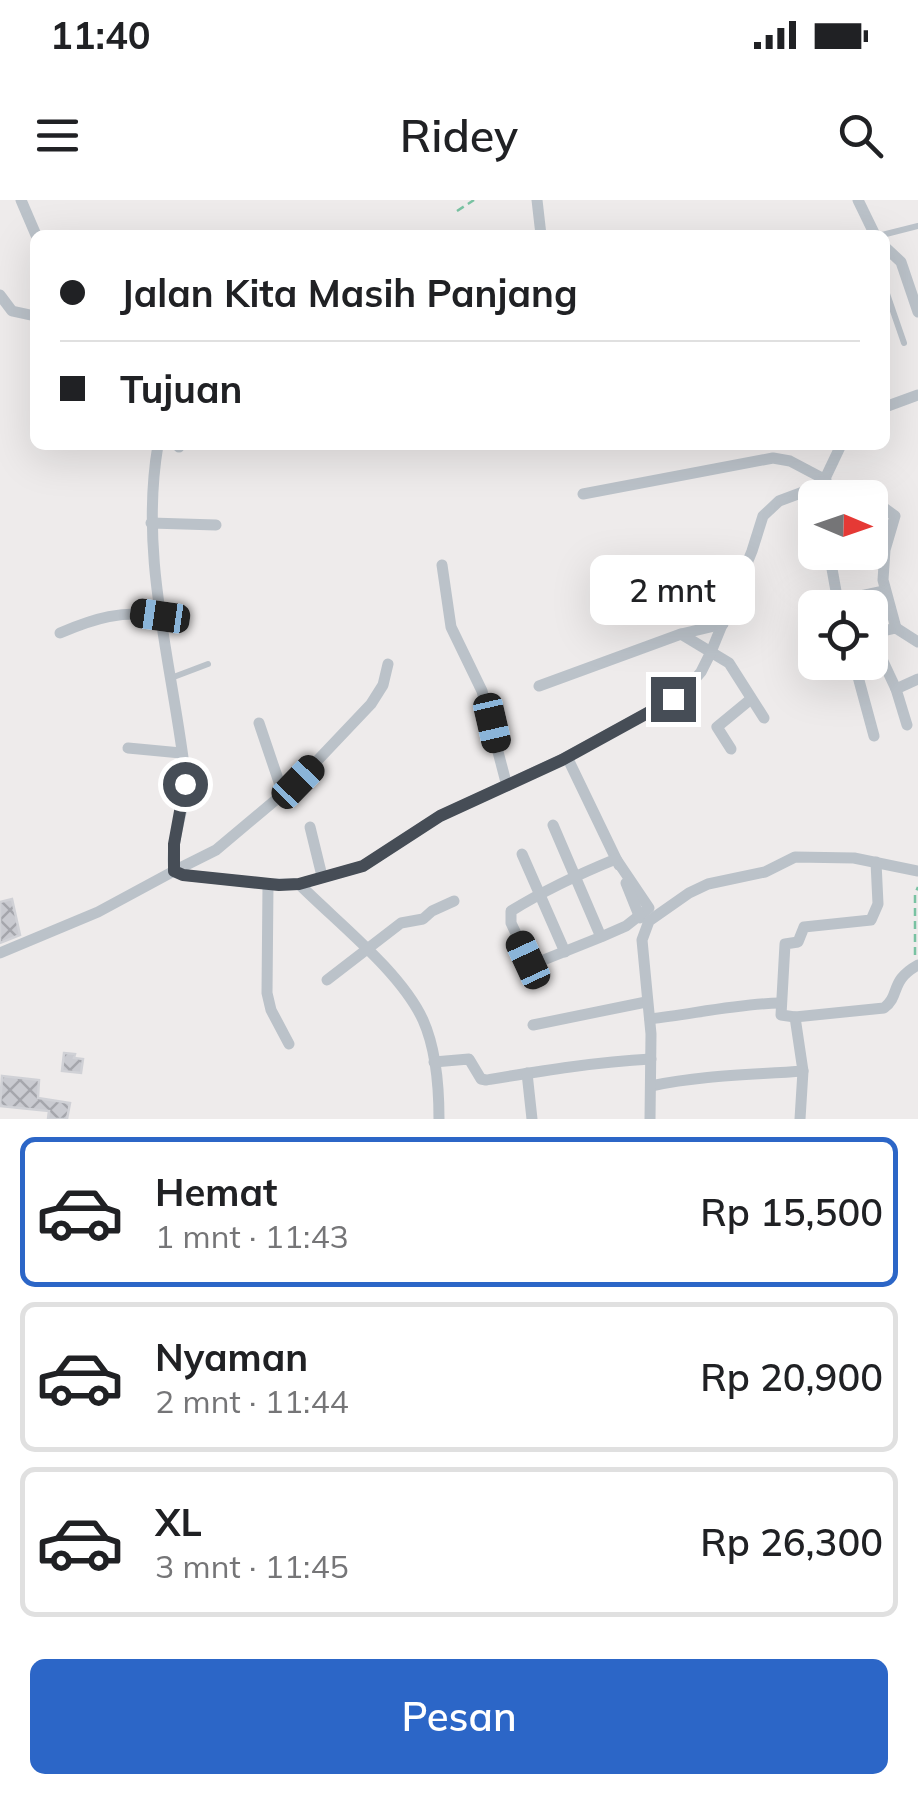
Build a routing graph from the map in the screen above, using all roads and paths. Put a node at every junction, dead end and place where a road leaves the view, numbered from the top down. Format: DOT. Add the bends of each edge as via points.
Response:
graph roads {
  1 [pos="21,200"];
  2 [pos="474,200"];
  3 [pos="537,200"];
  4 [pos="858,200"];
  5 [pos="457,211"];
  6 [pos="918,226"];
  7 [pos="34,230"];
  8 [pos="540,230"];
  9 [pos="875,230"];
  10 [pos="890,232"];
  11 [pos="890,252"];
  12 [pos="0,294"];
  13 [pos="890,302"];
  14 [pos="918,312"];
  15 [pos="30,315"];
  16 [pos="904,343"];
  17 [pos="918,395"];
  18 [pos="890,405"];
  19 [pos="157,450"];
  20 [pos="839,450"];
  21 [pos="772,452"];
  22 [pos="811,480"];
  23 [pos="824,480"];
  24 [pos="582,494"];
  25 [pos="798,496"];
  26 [pos="888,511"];
  27 [pos="151,522"];
  28 [pos="216,525"];
  29 [pos="888,540"];
  30 [pos="442,565"];
  31 [pos="888,604"];
  32 [pos="160,616"];
  33 [pos="723,624"];
  34 [pos="896,628"];
  35 [pos="888,630"];
  36 [pos="60,634"];
  37 [pos="680,634"];
  38 [pos="918,642"];
  39 [pos="710,652"];
  40 [pos="208,664"];
  41 [pos="388,664"];
  42 [pos="888,674"];
  43 [pos="170,679"];
  44 [pos="918,679"];
  45 [pos="859,680"];
  46 [pos="539,686"];
  47 [pos="896,690"];
  48 [pos="751,699"];
  49 [pos="764,718"];
  50 [pos="259,723"];
  51 [pos="906,726"];
  52 [pos="874,736"];
  53 [pos="128,748"];
  54 [pos="731,749"];
  55 [pos="181,752"];
  56 [pos="564,758"];
  57 [pos="507,786"];
  58 [pos="283,794"];
  59 [pos="553,825"];
  60 [pos="310,827"];
  61 [pos="522,854"];
  62 [pos="616,859"];
  63 [pos="876,862"];
  64 [pos="174,871"];
  65 [pos="918,871"];
  66 [pos="322,876"];
  67 [pos="576,876"];
  68 [pos="268,884"];
  69 [pos="299,884"];
  70 [pos="918,888"];
  71 [pos="540,894"];
  72 [pos="454,901"];
  73 [pos="601,937"];
  74 [pos="367,951"];
  75 [pos="565,952"];
  76 [pos="0,953"];
  77 [pos="917,964"];
  78 [pos="327,980"];
  79 [pos="646,1002"];
  80 [pos="780,1003"];
  81 [pos="796,1017"];
  82 [pos="650,1020"];
  83 [pos="533,1025"];
  84 [pos="289,1044"];
  85 [pos="651,1059"];
  86 [pos="434,1062"];
  87 [pos="803,1070"];
  88 [pos="527,1073"];
  89 [pos="651,1086"];
  90 [pos="439,1119"];
  91 [pos="532,1119"];
  92 [pos="650,1119"];
  93 [pos="800,1119"];
  1 -- 7 [label="street"];
  2 -- 5 [label="path"];
  3 -- 8 [label="street"];
  4 -- 9 [label="street"];
  6 -- 10 [label="lane"];
  11 -- 14 [label="street"];
  12 -- 15 [label="street" via="12,310"];
  13 -- 16 [label="lane"];
  17 -- 18 [label="street"];
  19 -- 27 [label="street"];
  20 -- 23 [label="street"];
  21 -- 22 [label="street"];
  21 -- 24 [label="street"];
  25 -- 33 [label="street" via="763,516"];
  26 -- 29 [label="street" via="895,516"];
  27 -- 28 [label="street"];
  27 -- 32 [label="street"];
  30 -- 57 [label="street" via="451,627 482,692"];
  31 -- 34 [label="street"];
  32 -- 36 [label="street" via="120,613"];
  32 -- 43 [label="street"];
  33 -- 37 [label="street"];
  33 -- 39 [label="street"];
  34 -- 35 [label="street"];
  34 -- 38 [label="street"];
  37 -- 39 [label="street"];
  37 -- 46 [label="street"];
  39 -- 48 [label="street" via="729,663"];
  39 -- 56 [label="street" via="682,694"];
  40 -- 43 [label="lane"];
  41 -- 58 [label="street" via="371,704"];
  42 -- 47 [label="street"];
  43 -- 55 [label="street"];
  44 -- 47 [label="street"];
  45 -- 52 [label="street"];
  47 -- 51 [label="street"];
  48 -- 49 [label="street"];
  48 -- 54 [label="street" via="717,726"];
  50 -- 58 [label="street"];
  53 -- 55 [label="street"];
  55 -- 64 [label="street" via="185,784"];
  56 -- 57 [label="street"];
  56 -- 62 [label="street"];
  57 -- 66 [label="street" via="440,816 363,866"];
  58 -- 64 [label="street" via="216,850"];
  59 -- 67 [label="street"];
  60 -- 66 [label="street"];
  61 -- 71 [label="street"];
  62 -- 67 [label="street"];
  62 -- 73 [label="street" via="649,908"];
  63 -- 65 [label="street"];
  63 -- 79 [label="street" via="795,857 689,893 645,927"];
  63 -- 80 [label="street" via="876,914 869,922 802,928 798,943 785,945"];
  64 -- 68 [label="street"];
  64 -- 76 [label="street"];
  66 -- 69 [label="street"];
  67 -- 71 [label="street"];
  67 -- 73 [label="street"];
  68 -- 69 [label="street"];
  68 -- 84 [label="street" via="267,993"];
  69 -- 74 [label="street"];
  70 -- 77 [label="path"];
  71 -- 75 [label="street"];
  71 -- 75 [label="street" via="511,911 511,923 531,965"];
  72 -- 74 [label="street" via="423,919 404,921"];
  73 -- 75 [label="street"];
  74 -- 78 [label="street"];
  74 -- 86 [label="street" via="419,1011"];
  77 -- 81 [label="street" via="898,980 884,1008"];
  79 -- 82 [label="street"];
  79 -- 83 [label="street"];
  80 -- 81 [label="street" via="782,1016"];
  80 -- 82 [label="street"];
  81 -- 87 [label="street"];
  82 -- 85 [label="street"];
  85 -- 88 [label="street"];
  85 -- 89 [label="street"];
  86 -- 88 [label="street" via="466,1058 483,1080"];
  86 -- 90 [label="street"];
  87 -- 89 [label="street"];
  87 -- 93 [label="street"];
  88 -- 91 [label="street"];
  89 -- 92 [label="street"];
}
